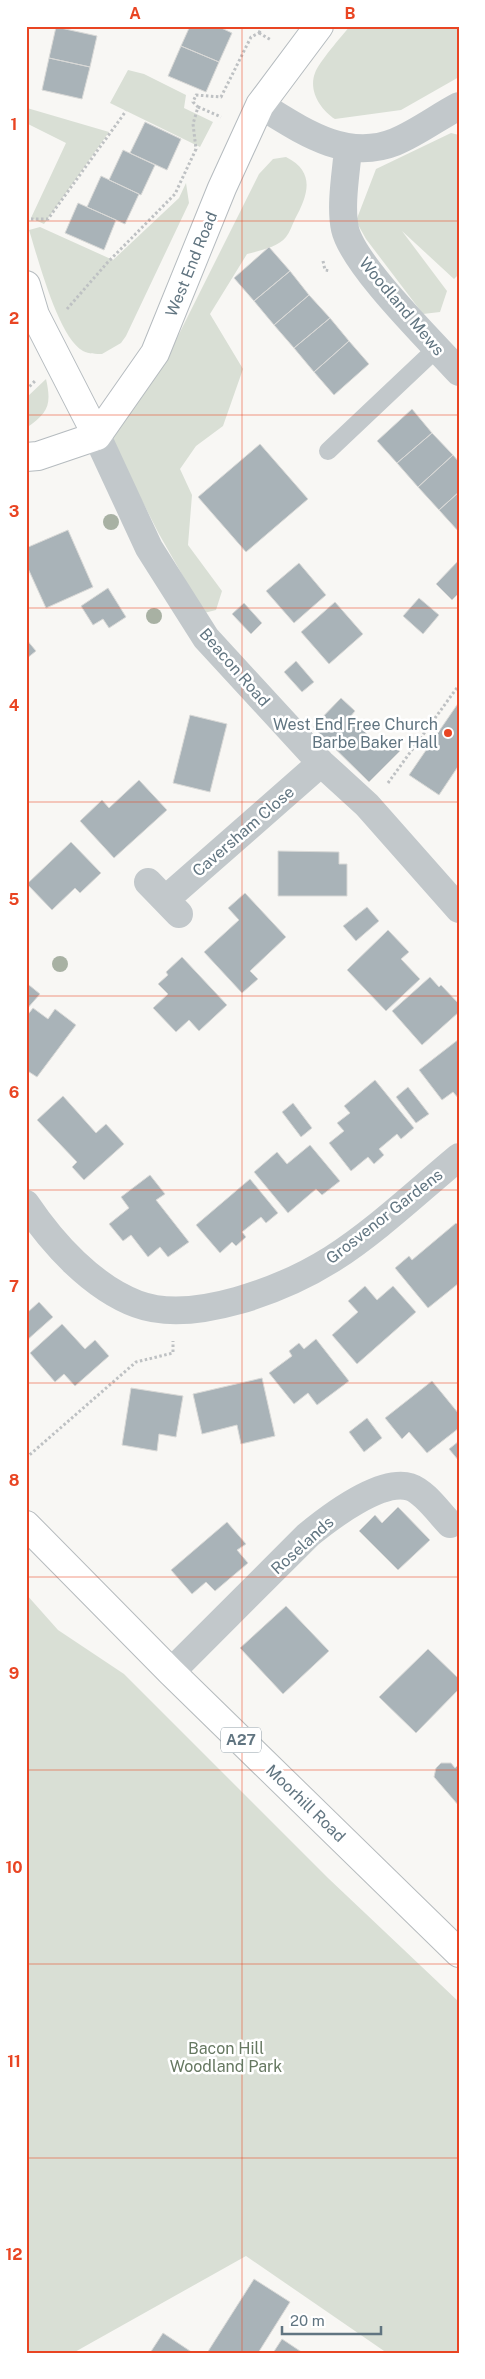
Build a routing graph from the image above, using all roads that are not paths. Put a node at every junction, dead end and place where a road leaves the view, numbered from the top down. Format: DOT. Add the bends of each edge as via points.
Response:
graph roads {
  1 [pos="319,26"];
  2 [pos="260,104"];
  3 [pos="459,106"];
  4 [pos="348,149"];
  5 [pos="26,285"];
  6 [pos="437,348"];
  7 [pos="459,372"];
  8 [pos="97,436"];
  9 [pos="328,451"];
  10 [pos="26,457"];
  11 [pos="321,763"];
  12 [pos="164,898"];
  13 [pos="459,909"];
  14 [pos="459,1157"];
  15 [pos="26,1204"];
  16 [pos="450,1524"];
  17 [pos="26,1526"];
  18 [pos="171,1672"];
  19 [pos="459,1953"];
  1 -- 2 [label="street, West End Road"];
  2 -- 4 [label="street" via="310,135"];
  2 -- 8 [label="street, West End Road" via="222,188 156,353"];
  3 -- 4 [label="street" via="396,142 375,148"];
  4 -- 6 [label="street, Woodland Mews" via="344,189 345,230 364,265"];
  5 -- 8 [label="street" via="35,314"];
  6 -- 7 [label="street, Woodland Mews"];
  6 -- 9 [label="lane"];
  8 -- 10 [label="street"];
  8 -- 11 [label="street, Beacon Road" via="149,548 206,638"];
  11 -- 12 [label="street, Caversham Close"];
  11 -- 13 [label="street, Beacon Road" via="367,805"];
  14 -- 15 [label="street, Grosvenor Gardens" via="333,1258 297,1279 215,1306 172,1310 139,1304 108,1290 80,1268"];
  16 -- 18 [label="street, Roselands" via="412,1488 398,1485 366,1497 330,1517 308,1535"];
  17 -- 18 [label="street, Moorhill Road / A27"];
  18 -- 19 [label="street, Moorhill Road / A27"];
}
